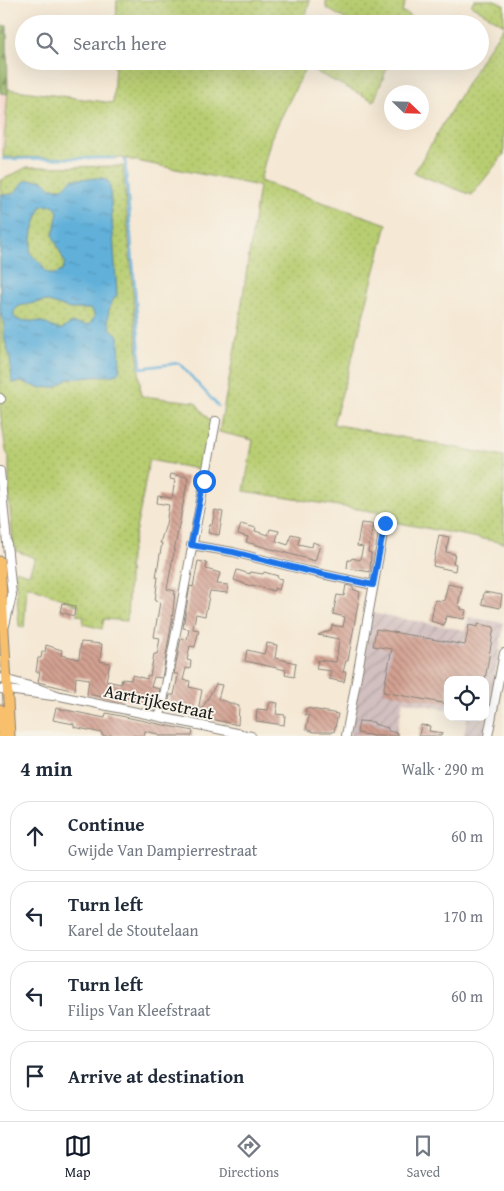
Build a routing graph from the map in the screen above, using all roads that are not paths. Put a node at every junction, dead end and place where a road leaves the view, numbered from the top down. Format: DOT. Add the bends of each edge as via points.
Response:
graph roads {
  1 [pos="216,421"];
  2 [pos="0,471"];
  3 [pos="385,523"];
  4 [pos="191,545"];
  5 [pos="0,561"];
  6 [pos="373,585"];
  7 [pos="4,627"];
  8 [pos="504,653"];
  9 [pos="4,684"];
  10 [pos="0,709"];
  11 [pos="160,718"];
  12 [pos="2,736"];
  13 [pos="10,736"];
  14 [pos="251,736"];
  15 [pos="346,736"];
  16 [pos="488,736"];
  1 -- 4 [label="street"];
  2 -- 7 [label="street" via="12,595"];
  3 -- 6 [label="street"];
  4 -- 6 [label="street"];
  4 -- 11 [label="street"];
  5 -- 7 [label="main road"];
  6 -- 15 [label="street"];
  7 -- 9 [label="main road"];
  8 -- 16 [label="street"];
  9 -- 11 [label="street, Aartrijkestraat" via="37,688"];
  9 -- 13 [label="main road"];
  10 -- 12 [label="main road"];
  11 -- 14 [label="street, Aartrijkestraat"];
}
